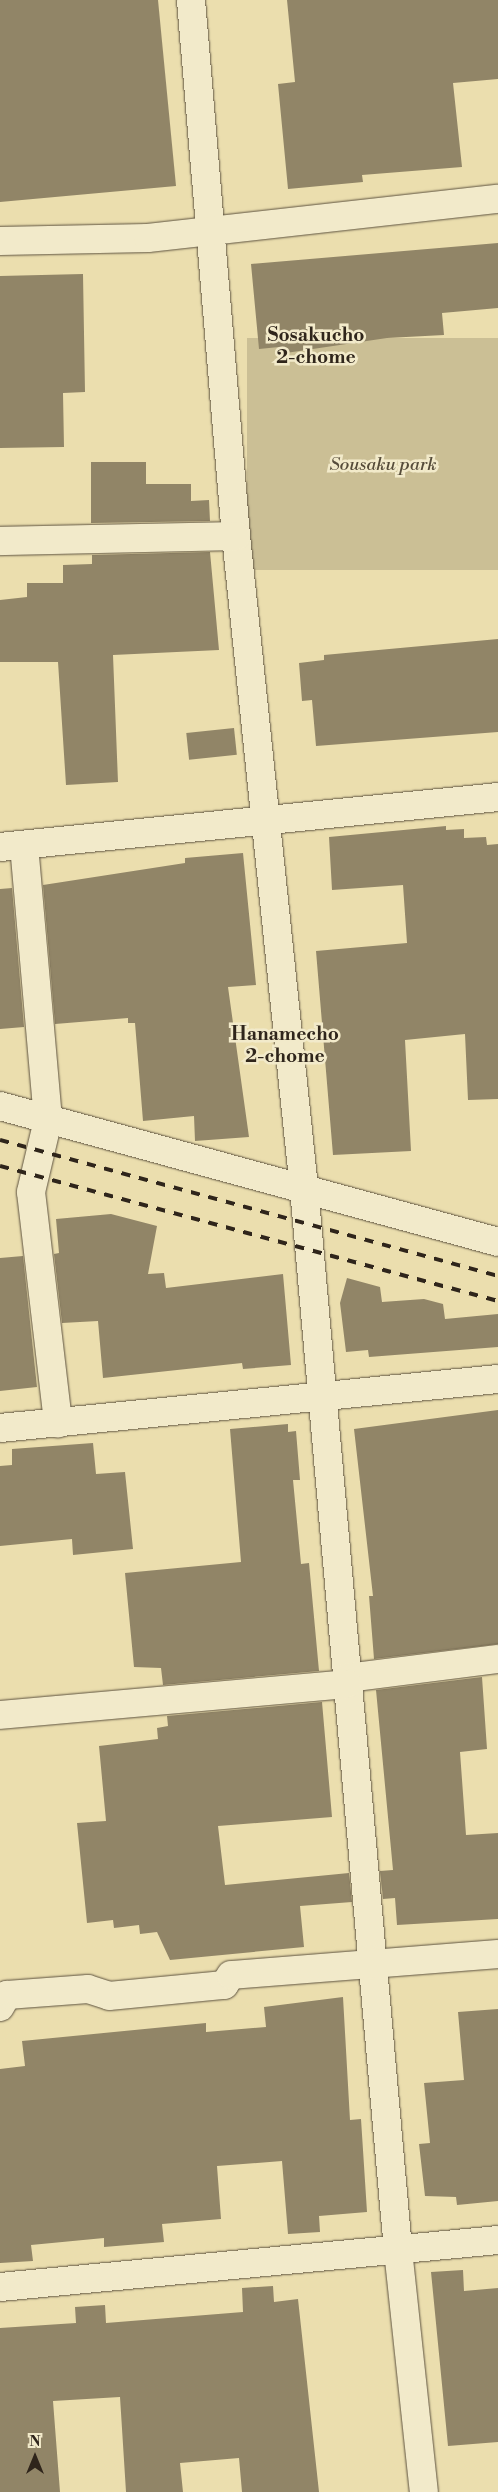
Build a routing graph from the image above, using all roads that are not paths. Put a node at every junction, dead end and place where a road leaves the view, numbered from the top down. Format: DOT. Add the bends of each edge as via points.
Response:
graph roads {
  1 [pos="191,0"];
  2 [pos="498,199"];
  3 [pos="211,230"];
  4 [pos="0,241"];
  5 [pos="236,536"];
  6 [pos="0,541"];
  7 [pos="498,797"];
  8 [pos="266,822"];
  9 [pos="12,846"];
  10 [pos="0,1106"];
  11 [pos="48,1120"];
  12 [pos="304,1188"];
  13 [pos="498,1242"];
  14 [pos="498,1378"];
  15 [pos="322,1395"];
  16 [pos="58,1423"];
  17 [pos="0,1428"];
  18 [pos="498,1659"];
  19 [pos="347,1681"];
  20 [pos="0,1715"];
  21 [pos="498,1954"];
  22 [pos="374,1964"];
  23 [pos="0,2007"];
  24 [pos="498,2240"];
  25 [pos="398,2250"];
  26 [pos="0,2287"];
  27 [pos="424,2492"];
  1 -- 3 [label="street"];
  2 -- 3 [label="street"];
  3 -- 4 [label="street" via="148,238"];
  3 -- 5 [label="street"];
  5 -- 6 [label="street"];
  5 -- 8 [label="street"];
  7 -- 8 [label="street"];
  8 -- 9 [label="street"];
  8 -- 12 [label="street"];
  9 -- 11 [label="street"];
  10 -- 11 [label="street"];
  11 -- 12 [label="street"];
  11 -- 16 [label="street" via="31,1192"];
  12 -- 13 [label="street"];
  12 -- 15 [label="street"];
  14 -- 15 [label="street"];
  15 -- 16 [label="street"];
  15 -- 19 [label="street"];
  16 -- 17 [label="street"];
  18 -- 19 [label="street"];
  19 -- 20 [label="street"];
  19 -- 22 [label="street"];
  21 -- 22 [label="street"];
  22 -- 23 [label="street" via="231,1975 224,1985 109,1996 88,1989 7,1995"];
  22 -- 25 [label="street"];
  24 -- 25 [label="street"];
  25 -- 26 [label="street"];
  25 -- 27 [label="street"];
}
